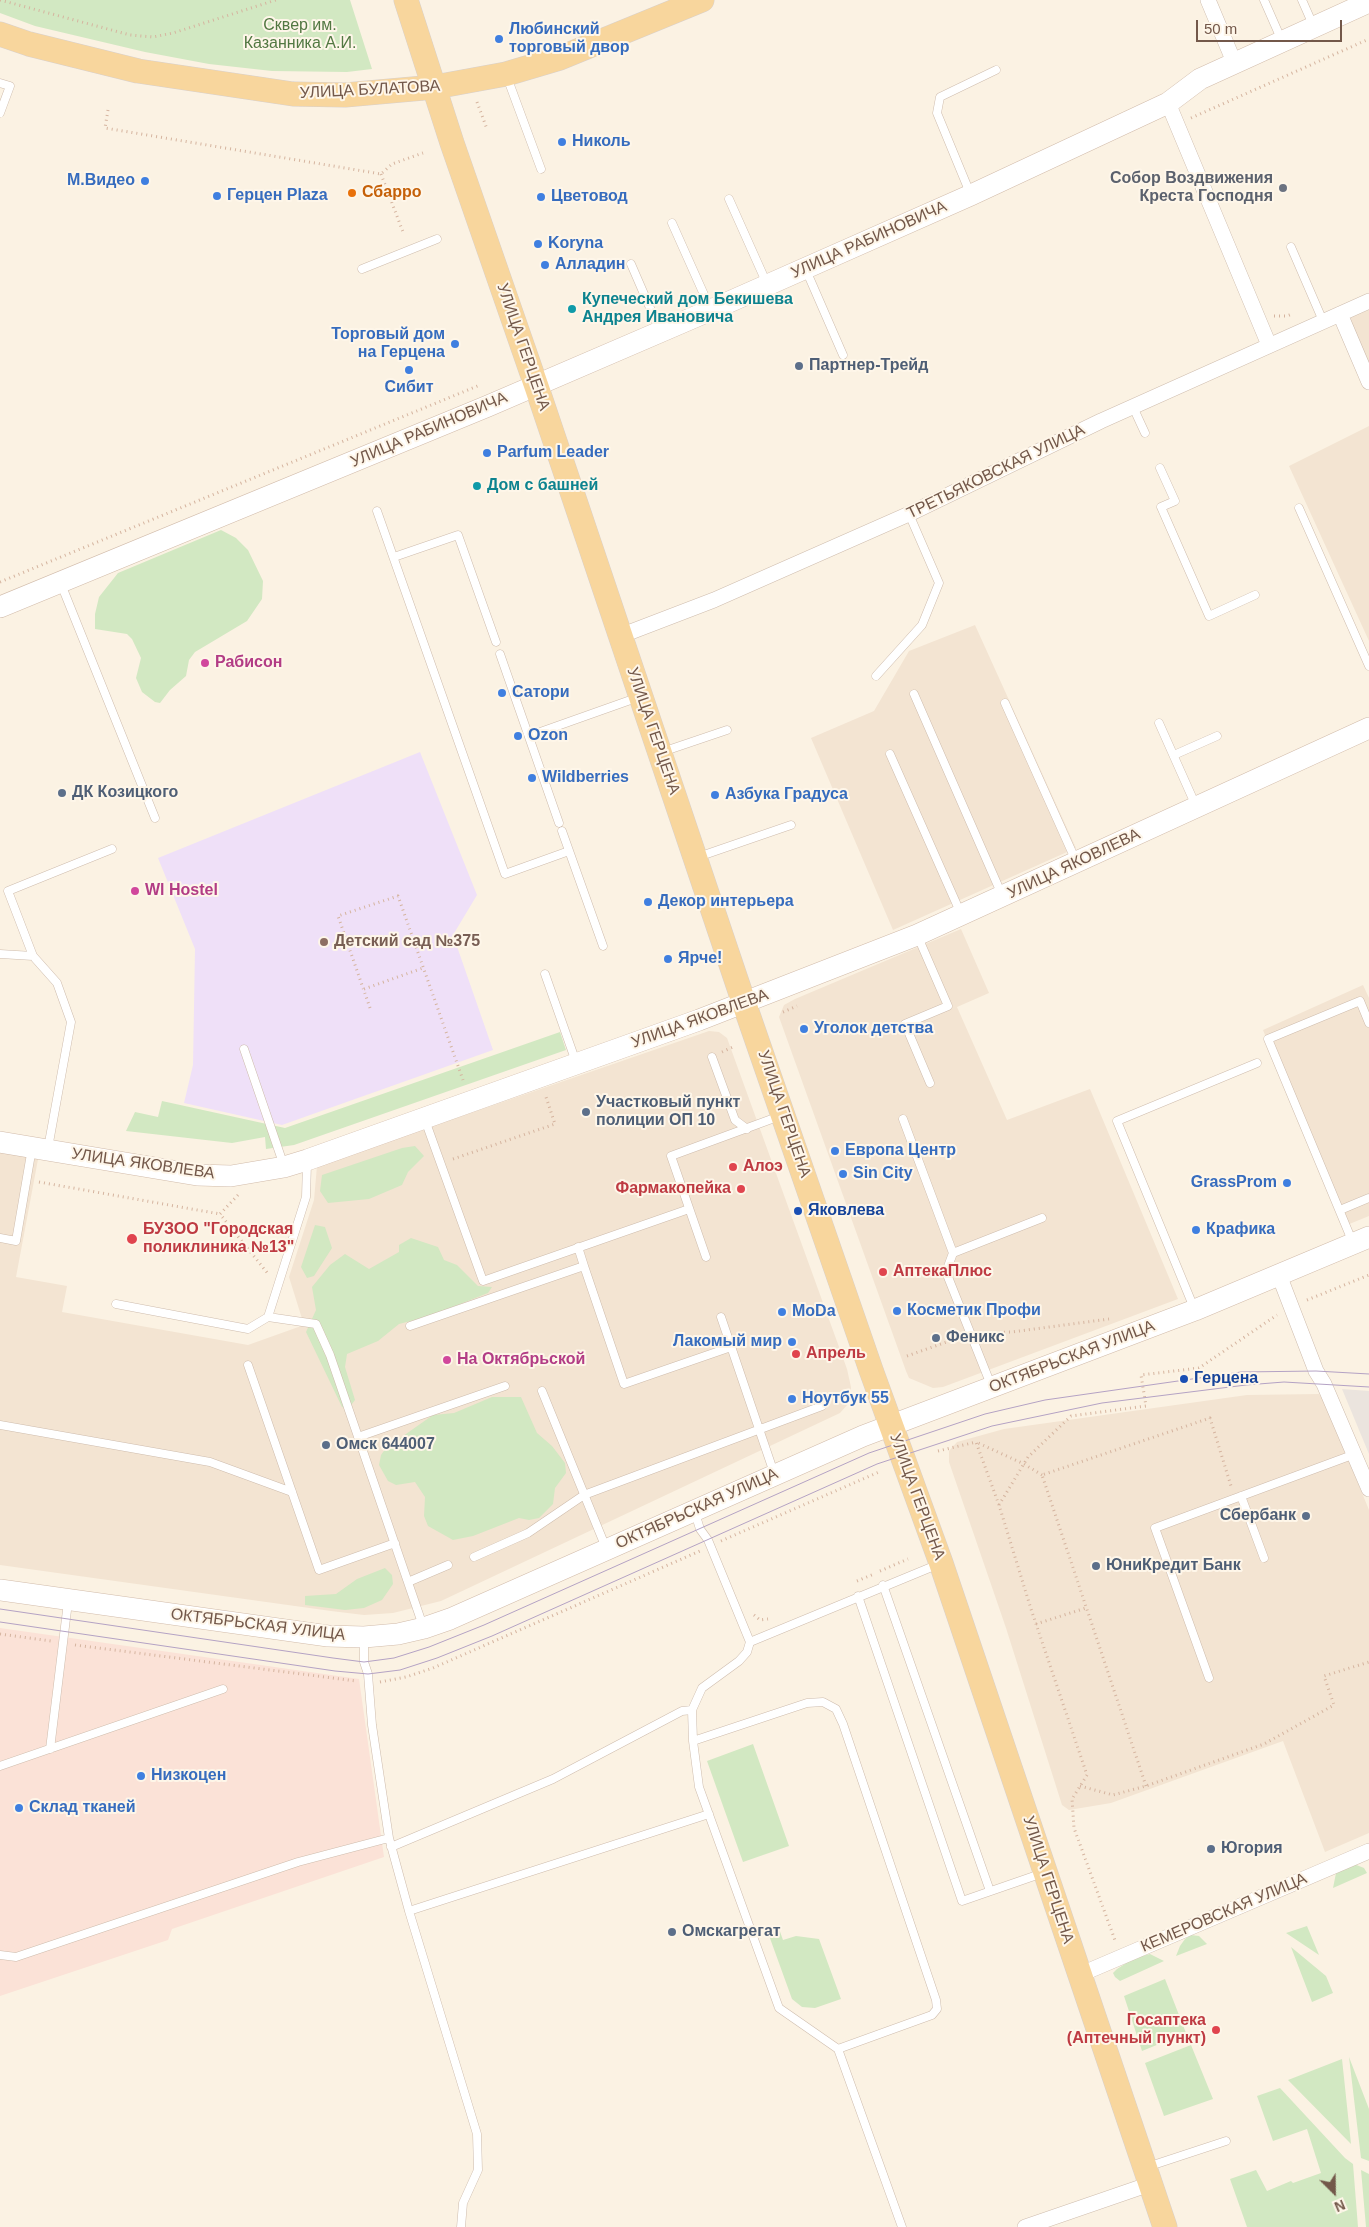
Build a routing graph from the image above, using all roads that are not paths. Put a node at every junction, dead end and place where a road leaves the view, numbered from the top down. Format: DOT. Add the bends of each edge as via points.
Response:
graph roads {
  1 [pos="406,0"];
  2 [pos="702,0"];
  3 [pos="1208,0"];
  4 [pos="1264,0"];
  5 [pos="1302,0"];
  6 [pos="1369,2"];
  7 [pos="1314,27"];
  8 [pos="0,34"];
  9 [pos="1282,41"];
  10 [pos="1234,62"];
  11 [pos="996,70"];
  12 [pos="506,74"];
  13 [pos="0,83"];
  14 [pos="435,87"];
  15 [pos="1168,103"];
  16 [pos="0,113"];
  17 [pos="541,169"];
  18 [pos="971,195"];
  19 [pos="729,199"];
  20 [pos="672,223"];
  21 [pos="437,239"];
  22 [pos="1291,247"];
  23 [pos="631,264"];
  24 [pos="806,269"];
  25 [pos="362,270"];
  26 [pos="768,285"];
  27 [pos="1369,301"];
  28 [pos="711,310"];
  29 [pos="1340,314"];
  30 [pos="1323,321"];
  31 [pos="661,332"];
  32 [pos="1269,345"];
  33 [pos="843,355"];
  34 [pos="1369,382"];
  35 [pos="536,385"];
  36 [pos="1133,407"];
  37 [pos="1145,433"];
  38 [pos="1160,468"];
  39 [pos="1299,508"];
  40 [pos="377,511"];
  41 [pos="909,514"];
  42 [pos="394,558"];
  43 [pos="60,582"];
  44 [pos="1255,595"];
  45 [pos="0,607"];
  46 [pos="620,636"];
  47 [pos="496,642"];
  48 [pos="500,654"];
  49 [pos="1369,666"];
  50 [pos="876,676"];
  51 [pos="914,694"];
  52 [pos="641,697"];
  53 [pos="1005,703"];
  54 [pos="1160,723"];
  55 [pos="1369,728"];
  56 [pos="726,730"];
  57 [pos="529,736"];
  58 [pos="1218,736"];
  59 [pos="661,753"];
  60 [pos="890,754"];
  61 [pos="1174,755"];
  62 [pos="1197,808"];
  63 [pos="155,818"];
  64 [pos="559,823"];
  65 [pos="791,825"];
  66 [pos="562,831"];
  67 [pos="112,849"];
  68 [pos="569,851"];
  69 [pos="696,858"];
  70 [pos="1076,863"];
  71 [pos="1003,897"];
  72 [pos="962,916"];
  73 [pos="917,935"];
  74 [pos="603,946"];
  75 [pos="0,954"];
  76 [pos="33,956"];
  77 [pos="545,974"];
  78 [pos="744,1003"];
  79 [pos="1369,1023"];
  80 [pos="244,1049"];
  81 [pos="712,1056"];
  82 [pos="1257,1063"];
  83 [pos="577,1064"];
  84 [pos="930,1084"];
  85 [pos="784,1114"];
  86 [pos="425,1118"];
  87 [pos="903,1119"];
  88 [pos="747,1129"];
  89 [pos="0,1142"];
  90 [pos="40,1149"];
  91 [pos="307,1160"];
  92 [pos="284,1166"];
  93 [pos="1369,1198"];
  94 [pos="689,1209"];
  95 [pos="1340,1210"];
  96 [pos="1042,1218"];
  97 [pos="0,1238"];
  98 [pos="1361,1240"];
  99 [pos="578,1247"];
  100 [pos="953,1253"];
  101 [pos="706,1257"];
  102 [pos="584,1266"];
  103 [pos="1279,1275"];
  104 [pos="116,1304"];
  105 [pos="1195,1310"];
  106 [pos="721,1317"];
  107 [pos="268,1318"];
  108 [pos="410,1326"];
  109 [pos="731,1346"];
  110 [pos="248,1365"];
  111 [pos="505,1386"];
  112 [pos="992,1387"];
  113 [pos="542,1391"];
  114 [pos="822,1406"];
  115 [pos="0,1425"];
  116 [pos="891,1425"];
  117 [pos="760,1430"];
  118 [pos="358,1437"];
  119 [pos="1355,1454"];
  120 [pos="775,1475"];
  121 [pos="1369,1489"];
  122 [pos="292,1492"];
  123 [pos="584,1495"];
  124 [pos="1238,1497"];
  125 [pos="694,1511"];
  126 [pos="395,1543"];
  127 [pos="606,1550"];
  128 [pos="474,1557"];
  129 [pos="1264,1558"];
  130 [pos="941,1563"];
  131 [pos="448,1565"];
  132 [pos="408,1582"];
  133 [pos="884,1586"];
  134 [pos="0,1590"];
  135 [pos="858,1596"];
  136 [pos="68,1600"];
  137 [pos="424,1628"];
  138 [pos="364,1637"];
  139 [pos="750,1642"];
  140 [pos="1209,1678"];
  141 [pos="223,1689"];
  142 [pos="692,1710"];
  143 [pos="693,1741"];
  144 [pos="50,1749"];
  145 [pos="0,1766"];
  146 [pos="709,1814"];
  147 [pos="389,1838"];
  148 [pos="391,1847"];
  149 [pos="1369,1851"];
  150 [pos="1045,1872"];
  151 [pos="990,1891"];
  152 [pos="408,1911"];
  153 [pos="0,1955"];
  154 [pos="1079,1975"];
  155 [pos="838,2049"];
  156 [pos="1226,2141"];
  157 [pos="1148,2176"];
  158 [pos="461,2227"];
  159 [pos="902,2227"];
  160 [pos="1025,2227"];
  161 [pos="1165,2227"];
  1 -- 14 [label="main road, УЛИЦА ГЕРЦЕНА"];
  2 -- 12 [label="main road, УЛИЦА БУЛАТОВА" via="560,58"];
  3 -- 10 [label="street"];
  4 -- 9 [label="lane"];
  5 -- 7 [label="lane"];
  6 -- 7 [label="street, УЛИЦА РАБИНОВИЧА"];
  7 -- 9 [label="street, УЛИЦА РАБИНОВИЧА"];
  8 -- 14 [label="main road, УЛИЦА БУЛАТОВА" via="138,72 292,94 345,94"];
  9 -- 10 [label="street, УЛИЦА РАБИНОВИЧА"];
  10 -- 15 [label="street, УЛИЦА РАБИНОВИЧА" via="1200,79"];
  11 -- 18 [label="lane" via="940,97 937,113"];
  12 -- 14 [label="main road, УЛИЦА БУЛАТОВА"];
  12 -- 17 [label="lane"];
  13 -- 16 [label="lane" via="10,86"];
  14 -- 35 [label="main road, УЛИЦА ГЕРЦЕНА"];
  15 -- 18 [label="street, УЛИЦА РАБИНОВИЧА"];
  15 -- 32 [label="street"];
  18 -- 24 [label="street, УЛИЦА РАБИНОВИЧА"];
  19 -- 26 [label="lane"];
  20 -- 28 [label="lane"];
  21 -- 25 [label="lane"];
  22 -- 30 [label="lane"];
  23 -- 31 [label="lane"];
  24 -- 26 [label="street, УЛИЦА РАБИНОВИЧА"];
  24 -- 33 [label="lane"];
  26 -- 28 [label="street, УЛИЦА РАБИНОВИЧА"];
  27 -- 29 [label="street, ТРЕТЬЯКОВСКАЯ УЛИЦА"];
  28 -- 31 [label="street, УЛИЦА РАБИНОВИЧА"];
  29 -- 30 [label="street, ТРЕТЬЯКОВСКАЯ УЛИЦА"];
  29 -- 34 [label="street"];
  30 -- 32 [label="street, ТРЕТЬЯКОВСКАЯ УЛИЦА"];
  31 -- 35 [label="street, УЛИЦА РАБИНОВИЧА"];
  32 -- 36 [label="street, ТРЕТЬЯКОВСКАЯ УЛИЦА"];
  35 -- 43 [label="street, УЛИЦА РАБИНОВИЧА"];
  35 -- 46 [label="main road, УЛИЦА ГЕРЦЕНА"];
  36 -- 37 [label="lane"];
  36 -- 41 [label="street, ТРЕТЬЯКОВСКАЯ УЛИЦА"];
  38 -- 44 [label="lane" via="1175,501 1160,507 1209,616"];
  39 -- 49 [label="lane"];
  40 -- 42 [label="lane"];
  41 -- 46 [label="street, ТРЕТЬЯКОВСКАЯ УЛИЦА" via="714,600"];
  41 -- 50 [label="lane" via="939,583 922,625"];
  42 -- 47 [label="lane" via="458,535"];
  42 -- 68 [label="lane" via="505,874"];
  43 -- 45 [label="street, УЛИЦА РАБИНОВИЧА"];
  43 -- 63 [label="lane"];
  46 -- 52 [label="main road, УЛИЦА ГЕРЦЕНА"];
  48 -- 57 [label="lane"];
  51 -- 71 [label="lane"];
  52 -- 57 [label="lane"];
  52 -- 59 [label="main road, УЛИЦА ГЕРЦЕНА"];
  53 -- 70 [label="lane"];
  54 -- 61 [label="lane"];
  55 -- 62 [label="street, УЛИЦА ЯКОВЛЕВА"];
  56 -- 59 [label="lane"];
  57 -- 64 [label="lane"];
  58 -- 61 [label="lane"];
  59 -- 69 [label="main road, УЛИЦА ГЕРЦЕНА"];
  60 -- 72 [label="lane"];
  61 -- 62 [label="lane"];
  62 -- 70 [label="street, УЛИЦА ЯКОВЛЕВА"];
  65 -- 69 [label="lane"];
  66 -- 68 [label="lane"];
  67 -- 76 [label="lane" via="8,891"];
  68 -- 74 [label="lane"];
  69 -- 78 [label="main road, УЛИЦА ГЕРЦЕНА"];
  70 -- 71 [label="street, УЛИЦА ЯКОВЛЕВА"];
  71 -- 72 [label="street, УЛИЦА ЯКОВЛЕВА"];
  72 -- 73 [label="street, УЛИЦА ЯКОВЛЕВА"];
  73 -- 78 [label="street, УЛИЦА ЯКОВЛЕВА"];
  73 -- 84 [label="lane" via="948,1006 905,1024"];
  75 -- 76 [label="lane"];
  76 -- 90 [label="lane" via="57,983 71,1022"];
  77 -- 83 [label="lane"];
  78 -- 83 [label="street, УЛИЦА ЯКОВЛЕВА"];
  78 -- 85 [label="main road, УЛИЦА ГЕРЦЕНА"];
  79 -- 95 [label="lane" via="1360,1001 1268,1039"];
  80 -- 92 [label="lane"];
  81 -- 88 [label="lane" via="735,1120"];
  82 -- 105 [label="lane" via="1117,1121"];
  83 -- 86 [label="street, УЛИЦА ЯКОВЛЕВА"];
  85 -- 88 [label="lane"];
  85 -- 116 [label="main road, УЛИЦА ГЕРЦЕНА"];
  86 -- 91 [label="street, УЛИЦА ЯКОВЛЕВА"];
  86 -- 99 [label="lane" via="483,1281"];
  87 -- 100 [label="lane"];
  88 -- 94 [label="lane" via="671,1156"];
  89 -- 90 [label="street, УЛИЦА ЯКОВЛЕВА"];
  90 -- 92 [label="street, УЛИЦА ЯКОВЛЕВА" via="197,1175 231,1176"];
  90 -- 97 [label="lane" via="27,1180 16,1241"];
  91 -- 92 [label="street, УЛИЦА ЯКОВЛЕВА"];
  91 -- 107 [label="lane" via="306,1197"];
  93 -- 95 [label="lane"];
  94 -- 99 [label="lane"];
  94 -- 101 [label="lane"];
  95 -- 98 [label="lane"];
  96 -- 100 [label="lane"];
  98 -- 103 [label="street, ОКТЯБРЬСКАЯ УЛИЦА"];
  99 -- 102 [label="lane"];
  100 -- 112 [label="lane" via="946,1272"];
  102 -- 108 [label="lane"];
  102 -- 109 [label="lane" via="624,1384"];
  103 -- 105 [label="street, ОКТЯБРЬСКАЯ УЛИЦА"];
  103 -- 119 [label="street" via="1316,1371"];
  104 -- 107 [label="lane" via="248,1329"];
  105 -- 112 [label="street, ОКТЯБРЬСКАЯ УЛИЦА"];
  106 -- 109 [label="lane"];
  107 -- 118 [label="lane" via="316,1324"];
  109 -- 117 [label="lane"];
  110 -- 122 [label="lane"];
  111 -- 118 [label="lane"];
  112 -- 116 [label="street, ОКТЯБРЬСКАЯ УЛИЦА"];
  113 -- 123 [label="lane"];
  114 -- 117 [label="lane"];
  115 -- 122 [label="lane" via="210,1462"];
  116 -- 120 [label="street, ОКТЯБРЬСКАЯ УЛИЦА"];
  116 -- 130 [label="main road, УЛИЦА ГЕРЦЕНА"];
  117 -- 120 [label="lane"];
  117 -- 123 [label="lane"];
  118 -- 126 [label="lane"];
  119 -- 121 [label="street"];
  119 -- 124 [label="lane"];
  120 -- 125 [label="street, ОКТЯБРЬСКАЯ УЛИЦА"];
  122 -- 126 [label="lane" via="319,1570"];
  123 -- 127 [label="lane"];
  123 -- 128 [label="lane" via="528,1533"];
  124 -- 129 [label="lane"];
  124 -- 140 [label="lane" via="1155,1528"];
  125 -- 127 [label="street, ОКТЯБРЬСКАЯ УЛИЦА"];
  125 -- 139 [label="lane"];
  126 -- 132 [label="lane"];
  127 -- 137 [label="street, ОКТЯБРЬСКАЯ УЛИЦА"];
  130 -- 133 [label="lane"];
  130 -- 150 [label="main road, УЛИЦА ГЕРЦЕНА"];
  131 -- 132 [label="lane"];
  132 -- 137 [label="lane"];
  133 -- 135 [label="lane"];
  133 -- 151 [label="lane"];
  134 -- 136 [label="street, ОКТЯБРЬСКАЯ УЛИЦА"];
  135 -- 139 [label="lane"];
  135 -- 151 [label="lane" via="962,1901"];
  136 -- 138 [label="street, ОКТЯБРЬСКАЯ УЛИЦА" via="328,1636"];
  136 -- 144 [label="lane"];
  137 -- 138 [label="street, ОКТЯБРЬСКАЯ УЛИЦА"];
  138 -- 147 [label="lane" via="364,1662"];
  139 -- 142 [label="lane" via="739,1661 702,1688"];
  141 -- 144 [label="lane"];
  142 -- 143 [label="lane"];
  142 -- 148 [label="lane" via="682,1711 553,1779"];
  143 -- 146 [label="lane" via="699,1787"];
  143 -- 155 [label="lane" via="807,1703 823,1702 836,1709 937,2009 932,2015"];
  144 -- 145 [label="lane"];
  146 -- 152 [label="lane"];
  146 -- 155 [label="lane" via="779,2008"];
  147 -- 148 [label="lane"];
  147 -- 153 [label="lane" via="298,1862 16,1957"];
  148 -- 152 [label="lane"];
  149 -- 154 [label="street, КЕМЕРОВСКАЯ УЛИЦА"];
  150 -- 151 [label="lane"];
  150 -- 154 [label="main road, УЛИЦА ГЕРЦЕНА"];
  152 -- 158 [label="lane" via="477,2134 478,2170 463,2203"];
  154 -- 157 [label="main road, УЛИЦА ГЕРЦЕНА"];
  155 -- 159 [label="lane"];
  156 -- 157 [label="lane"];
  157 -- 160 [label="street"];
  157 -- 161 [label="main road, УЛИЦА ГЕРЦЕНА"];
}
